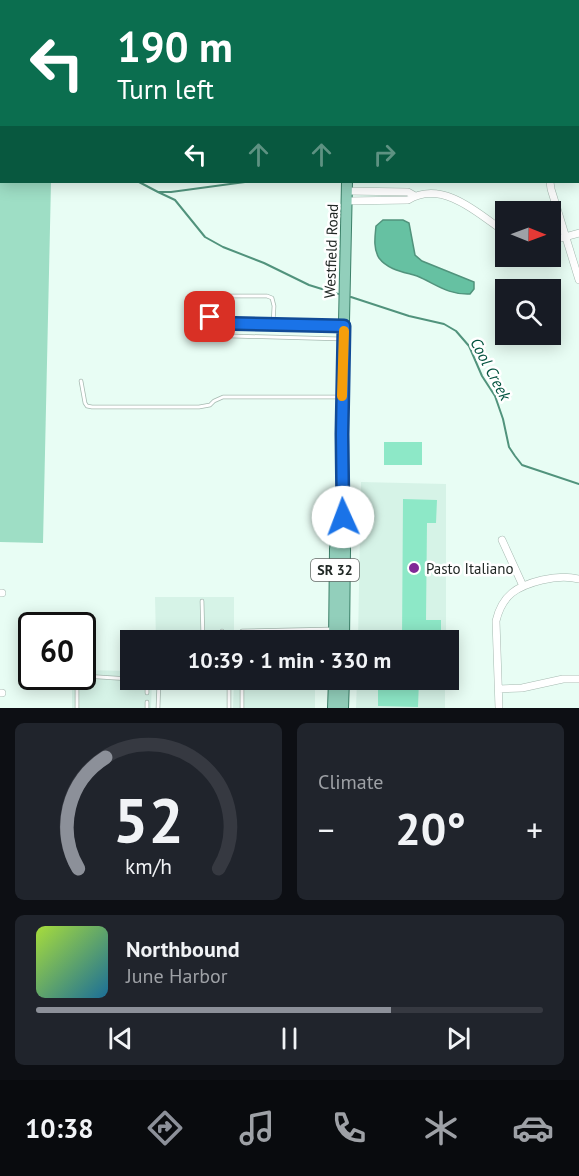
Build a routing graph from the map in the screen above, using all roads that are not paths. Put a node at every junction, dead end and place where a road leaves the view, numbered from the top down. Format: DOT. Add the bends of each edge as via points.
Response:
graph roads {
  1 [pos="550,183"];
  2 [pos="347,191"];
  3 [pos="495,225"];
  4 [pos="579,233"];
  5 [pos="565,237"];
  6 [pos="561,238"];
  7 [pos="579,280"];
  8 [pos="273,324"];
  9 [pos="344,326"];
  10 [pos="232,336"];
  11 [pos="343,339"];
  12 [pos="81,381"];
  13 [pos="342,397"];
  14 [pos="342,501"];
  15 [pos="502,540"];
  16 [pos="579,579"];
  17 [pos="523,586"];
  18 [pos="202,601"];
  19 [pos="202,630"];
  20 [pos="334,630"];
  21 [pos="344,630"];
  22 [pos="120,678"];
  23 [pos="579,679"];
  24 [pos="499,689"];
  25 [pos="159,690"];
  26 [pos="229,690"];
  27 [pos="242,690"];
  28 [pos="334,690"];
  29 [pos="344,690"];
  30 [pos="147,702"];
  31 [pos="77,708"];
  32 [pos="147,708"];
  33 [pos="159,708"];
  34 [pos="228,708"];
  35 [pos="242,708"];
  36 [pos="333,708"];
  37 [pos="343,708"];
  38 [pos="499,708"];
  1 -- 5 [label="street"];
  2 -- 3 [label="street" via="444,195"];
  2 -- 9 [label="main road, Westfield Road / SR 32"];
  4 -- 5 [label="street"];
  5 -- 6 [label="street"];
  5 -- 7 [label="street"];
  8 -- 8 [label="lane" via="214,323 210,317 211,298 272,298"];
  8 -- 9 [label="lane"];
  9 -- 11 [label="main road, Westfield Road / SR 32"];
  10 -- 11 [label="lane"];
  11 -- 13 [label="main road, Westfield Road / SR 32"];
  12 -- 13 [label="lane" via="85,403 92,407 199,407 223,397"];
  13 -- 14 [label="main road, Westfield Road / SR 32"];
  14 -- 20 [label="main road, Westfield Road / SR 32" via="335,549"];
  14 -- 21 [label="main road, Westfield Road / SR 32"];
  15 -- 17 [label="street"];
  16 -- 17 [label="street" via="561,576"];
  17 -- 24 [label="street" via="504,602 496,621"];
  18 -- 19 [label="lane"];
  22 -- 31 [label="lane" via="78,678"];
  23 -- 24 [label="street"];
  24 -- 38 [label="street"];
  25 -- 33 [label="lane"];
  26 -- 34 [label="lane"];
  27 -- 35 [label="lane"];
  28 -- 36 [label="main road"];
  29 -- 37 [label="main road"];
  30 -- 32 [label="lane"];
}
